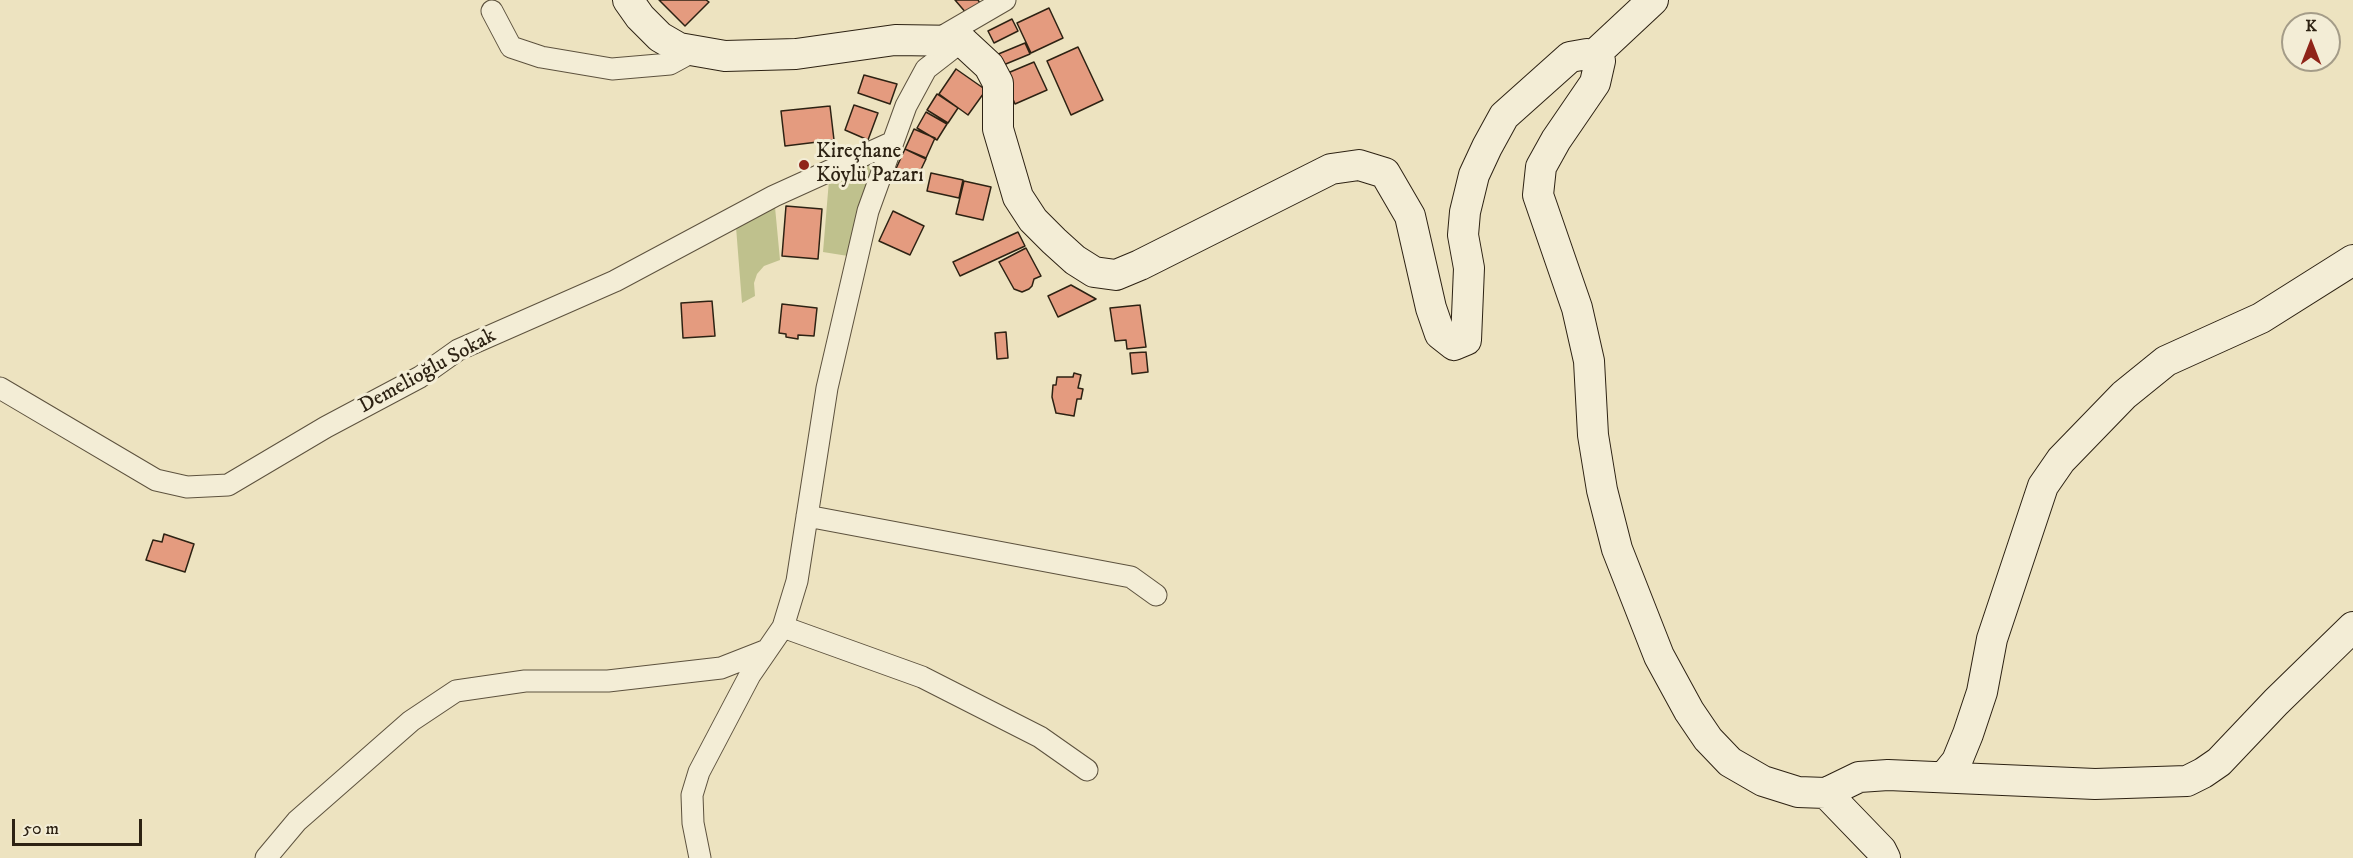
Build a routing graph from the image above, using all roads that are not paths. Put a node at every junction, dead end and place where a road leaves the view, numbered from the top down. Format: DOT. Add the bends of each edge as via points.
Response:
graph roads {
  1 [pos="628,0"];
  2 [pos="1005,0"];
  3 [pos="1653,0"];
  4 [pos="492,11"];
  5 [pos="949,41"];
  6 [pos="694,51"];
  7 [pos="1593,57"];
  8 [pos="893,142"];
  9 [pos="2353,260"];
  10 [pos="0,388"];
  11 [pos="807,516"];
  12 [pos="1155,595"];
  13 [pos="783,627"];
  14 [pos="2353,627"];
  15 [pos="767,650"];
  16 [pos="1087,770"];
  17 [pos="1944,777"];
  18 [pos="1826,793"];
  19 [pos="266,858"];
  20 [pos="700,858"];
  21 [pos="1885,858"];
  1 -- 6 [label="street" via="660,37"];
  2 -- 5 [label="street"];
  3 -- 7 [label="street"];
  4 -- 6 [label="street" via="511,47 541,57 612,69 670,64"];
  5 -- 6 [label="street" via="895,40 796,54 725,56"];
  5 -- 7 [label="street" via="989,66 998,83 998,129 1018,197 1034,220 1074,260 1094,272 1116,275 1331,169 1359,165 1385,173 1398,193 1410,216 1440,334 1454,345 1466,340 1469,268 1463,235 1465,212 1486,147 1504,116 1570,57"];
  5 -- 8 [label="street" via="926,69"];
  7 -- 18 [label="street" via="1600,61 1595,83 1541,167 1538,195 1577,308 1589,361 1593,435 1617,549 1659,656 1708,739 1730,762 1763,781 1798,792"];
  8 -- 10 [label="street, Demelioğlu Sokak" via="774,196 615,281 458,350 420,377 228,485 187,487 156,480"];
  8 -- 11 [label="street" via="868,211 830,376"];
  9 -- 17 [label="street" via="2261,318 2166,361 2124,395 2061,460 2043,486 1992,639 1982,692 1968,734 1957,761"];
  11 -- 12 [label="street" via="1131,577"];
  11 -- 13 [label="street" via="797,581"];
  13 -- 15 [label="street"];
  13 -- 16 [label="street" via="922,677 1040,737"];
  14 -- 17 [label="street" via="2220,762 2187,781 2095,784"];
  15 -- 19 [label="street" via="721,668 608,681 525,681 456,691 411,721 297,820"];
  15 -- 20 [label="street" via="699,772 692,795"];
  17 -- 18 [label="street" via="1859,777"];
  18 -- 21 [label="street"];
}
